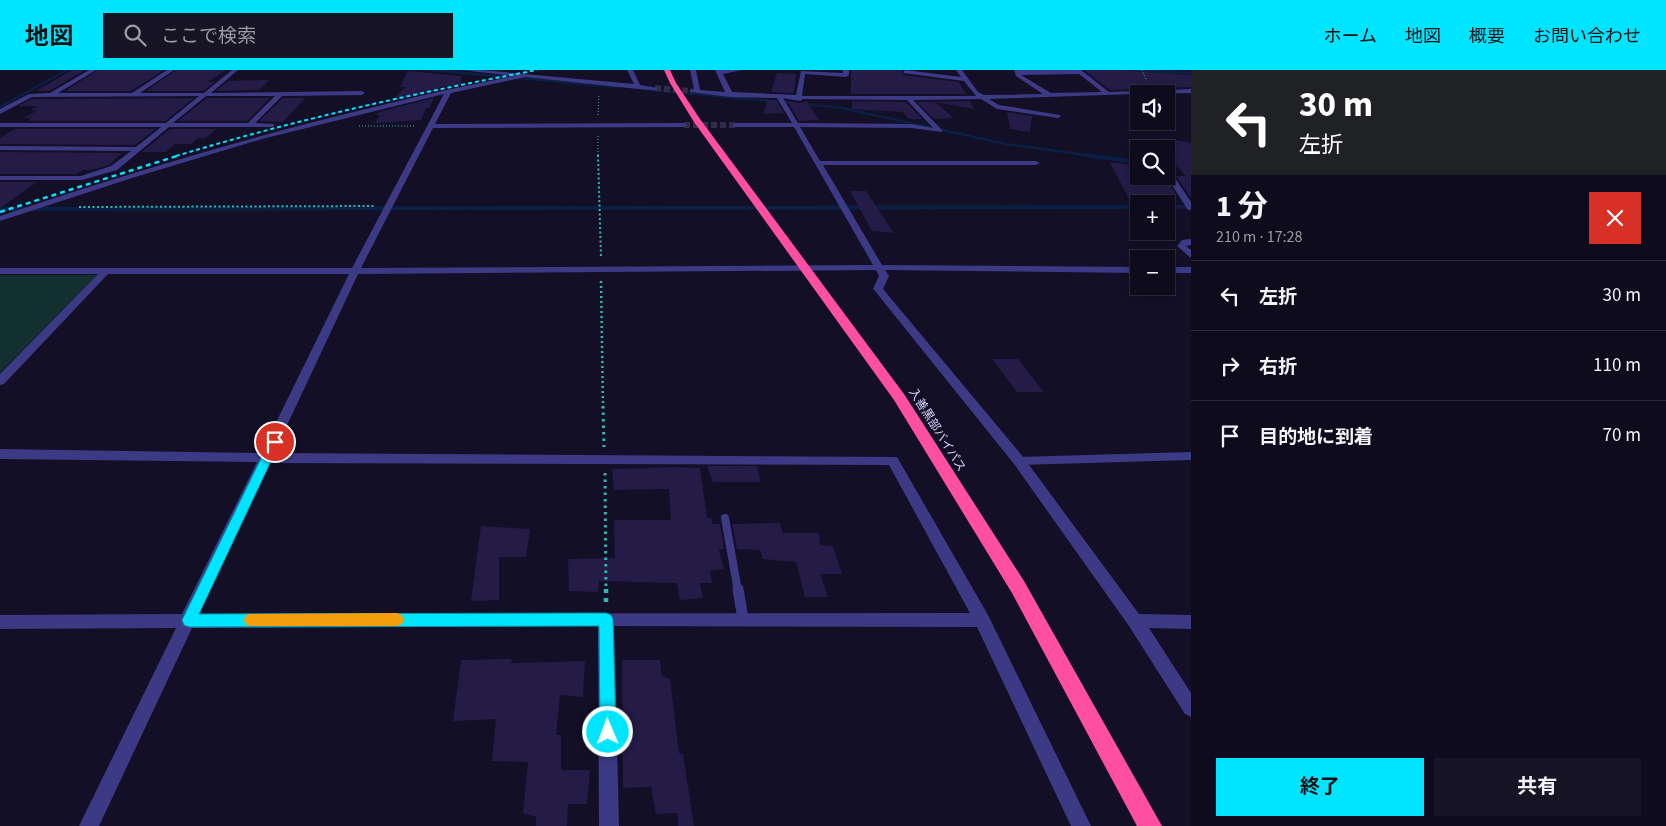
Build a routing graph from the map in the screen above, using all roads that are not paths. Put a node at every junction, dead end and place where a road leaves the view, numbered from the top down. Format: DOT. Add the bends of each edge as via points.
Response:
graph roads {
  1 [pos="93,70"];
  2 [pos="172,70"];
  3 [pos="235,70"];
  4 [pos="464,70"];
  5 [pos="630,70"];
  6 [pos="667,70"];
  7 [pos="693,70"];
  8 [pos="739,70"];
  9 [pos="846,70"];
  10 [pos="958,70"];
  11 [pos="477,71"];
  12 [pos="719,71"];
  13 [pos="803,71"];
  14 [pos="1018,71"];
  15 [pos="1079,71"];
  16 [pos="906,72"];
  17 [pos="524,76"];
  18 [pos="965,79"];
  19 [pos="638,87"];
  20 [pos="655,88"];
  21 [pos="1175,91"];
  22 [pos="1191,91"];
  23 [pos="448,92"];
  24 [pos="1130,92"];
  25 [pos="362,93"];
  26 [pos="1107,93"];
  27 [pos="280,94"];
  28 [pos="1048,94"];
  29 [pos="51,95"];
  30 [pos="133,95"];
  31 [pos="204,95"];
  32 [pos="730,95"];
  33 [pos="980,96"];
  34 [pos="780,98"];
  35 [pos="908,98"];
  36 [pos="800,99"];
  37 [pos="0,112"];
  38 [pos="1058,116"];
  39 [pos="168,124"];
  40 [pos="0,125"];
  41 [pos="250,125"];
  42 [pos="272,125"];
  43 [pos="684,125"];
  44 [pos="735,125"];
  45 [pos="431,126"];
  46 [pos="797,126"];
  47 [pos="0,148"];
  48 [pos="138,149"];
  49 [pos="818,163"];
  50 [pos="1036,164"];
  51 [pos="2,179"];
  52 [pos="1175,184"];
  53 [pos="1191,208"];
  54 [pos="0,219"];
  55 [pos="1191,242"];
  56 [pos="1191,255"];
  57 [pos="806,268"];
  58 [pos="880,269"];
  59 [pos="1130,270"];
  60 [pos="1175,270"];
  61 [pos="1191,270"];
  62 [pos="0,271"];
  63 [pos="106,271"];
  64 [pos="355,272"];
  65 [pos="0,381"];
  66 [pos="0,454"];
  67 [pos="1191,456"];
  68 [pos="267,458"];
  69 [pos="1019,461"];
  70 [pos="725,518"];
  71 [pos="606,619"];
  72 [pos="743,619"];
  73 [pos="189,620"];
  74 [pos="982,620"];
  75 [pos="1135,621"];
  76 [pos="0,622"];
  77 [pos="1191,622"];
  78 [pos="1191,708"];
  79 [pos="89,826"];
  80 [pos="609,826"];
  81 [pos="1081,826"];
  82 [pos="1150,826"];
  1 -- 29 [label="street"];
  2 -- 30 [label="street"];
  3 -- 31 [label="street"];
  4 -- 11 [label="street"];
  5 -- 19 [label="street"];
  6 -- 57 [label="highway, 入善黒部バイパス" via="697,120"];
  7 -- 32 [label="street" via="695,92"];
  8 -- 12 [label="street"];
  9 -- 13 [label="street" via="846,75"];
  10 -- 18 [label="street"];
  11 -- 17 [label="street"];
  12 -- 32 [label="street"];
  13 -- 36 [label="street"];
  14 -- 15 [label="street"];
  14 -- 28 [label="street" via="1018,75"];
  15 -- 26 [label="street"];
  16 -- 18 [label="street"];
  17 -- 19 [label="street"];
  17 -- 23 [label="street"];
  18 -- 33 [label="street"];
  19 -- 20 [label="street"];
  21 -- 22 [label="street"];
  23 -- 45 [label="street"];
  23 -- 54 [label="street" via="247,140"];
  24 -- 26 [label="street"];
  25 -- 27 [label="street"];
  26 -- 28 [label="street"];
  27 -- 31 [label="street"];
  27 -- 41 [label="street"];
  28 -- 33 [label="street"];
  29 -- 30 [label="street"];
  29 -- 37 [label="street" via="31,95"];
  30 -- 31 [label="street"];
  31 -- 39 [label="street"];
  32 -- 34 [label="street"];
  33 -- 35 [label="street"];
  33 -- 38 [label="street" via="997,107"];
  34 -- 36 [label="street"];
  34 -- 46 [label="street"];
  35 -- 36 [label="street"];
  35 -- 46 [label="street" via="940,131 910,126"];
  39 -- 40 [label="street"];
  39 -- 41 [label="street"];
  39 -- 48 [label="street"];
  41 -- 42 [label="street"];
  43 -- 45 [label="street"];
  44 -- 46 [label="street"];
  45 -- 64 [label="street"];
  46 -- 49 [label="street"];
  47 -- 48 [label="street"];
  48 -- 51 [label="street" via="114,168 82,178"];
  49 -- 50 [label="street"];
  49 -- 58 [label="street"];
  52 -- 53 [label="street"];
  55 -- 56 [label="street" via="1181,246"];
  57 -- 58 [label="street"];
  57 -- 64 [label="street"];
  57 -- 82 [label="highway, 入善黒部バイパス" via="899,397 1018,587"];
  58 -- 59 [label="street"];
  58 -- 69 [label="street" via="884,276 878,289"];
  60 -- 61 [label="street"];
  62 -- 63 [label="street"];
  63 -- 64 [label="street"];
  63 -- 65 [label="street"];
  64 -- 68 [label="street"];
  66 -- 68 [label="street"];
  67 -- 69 [label="lane"];
  68 -- 73 [label="street"];
  68 -- 74 [label="street" via="893,460"];
  69 -- 75 [label="street"];
  70 -- 72 [label="lane"];
  71 -- 72 [label="street"];
  71 -- 73 [label="street"];
  71 -- 80 [label="street"];
  72 -- 74 [label="street"];
  73 -- 76 [label="street"];
  73 -- 79 [label="street"];
  74 -- 81 [label="street"];
  75 -- 77 [label="street"];
  75 -- 78 [label="street"];
}
